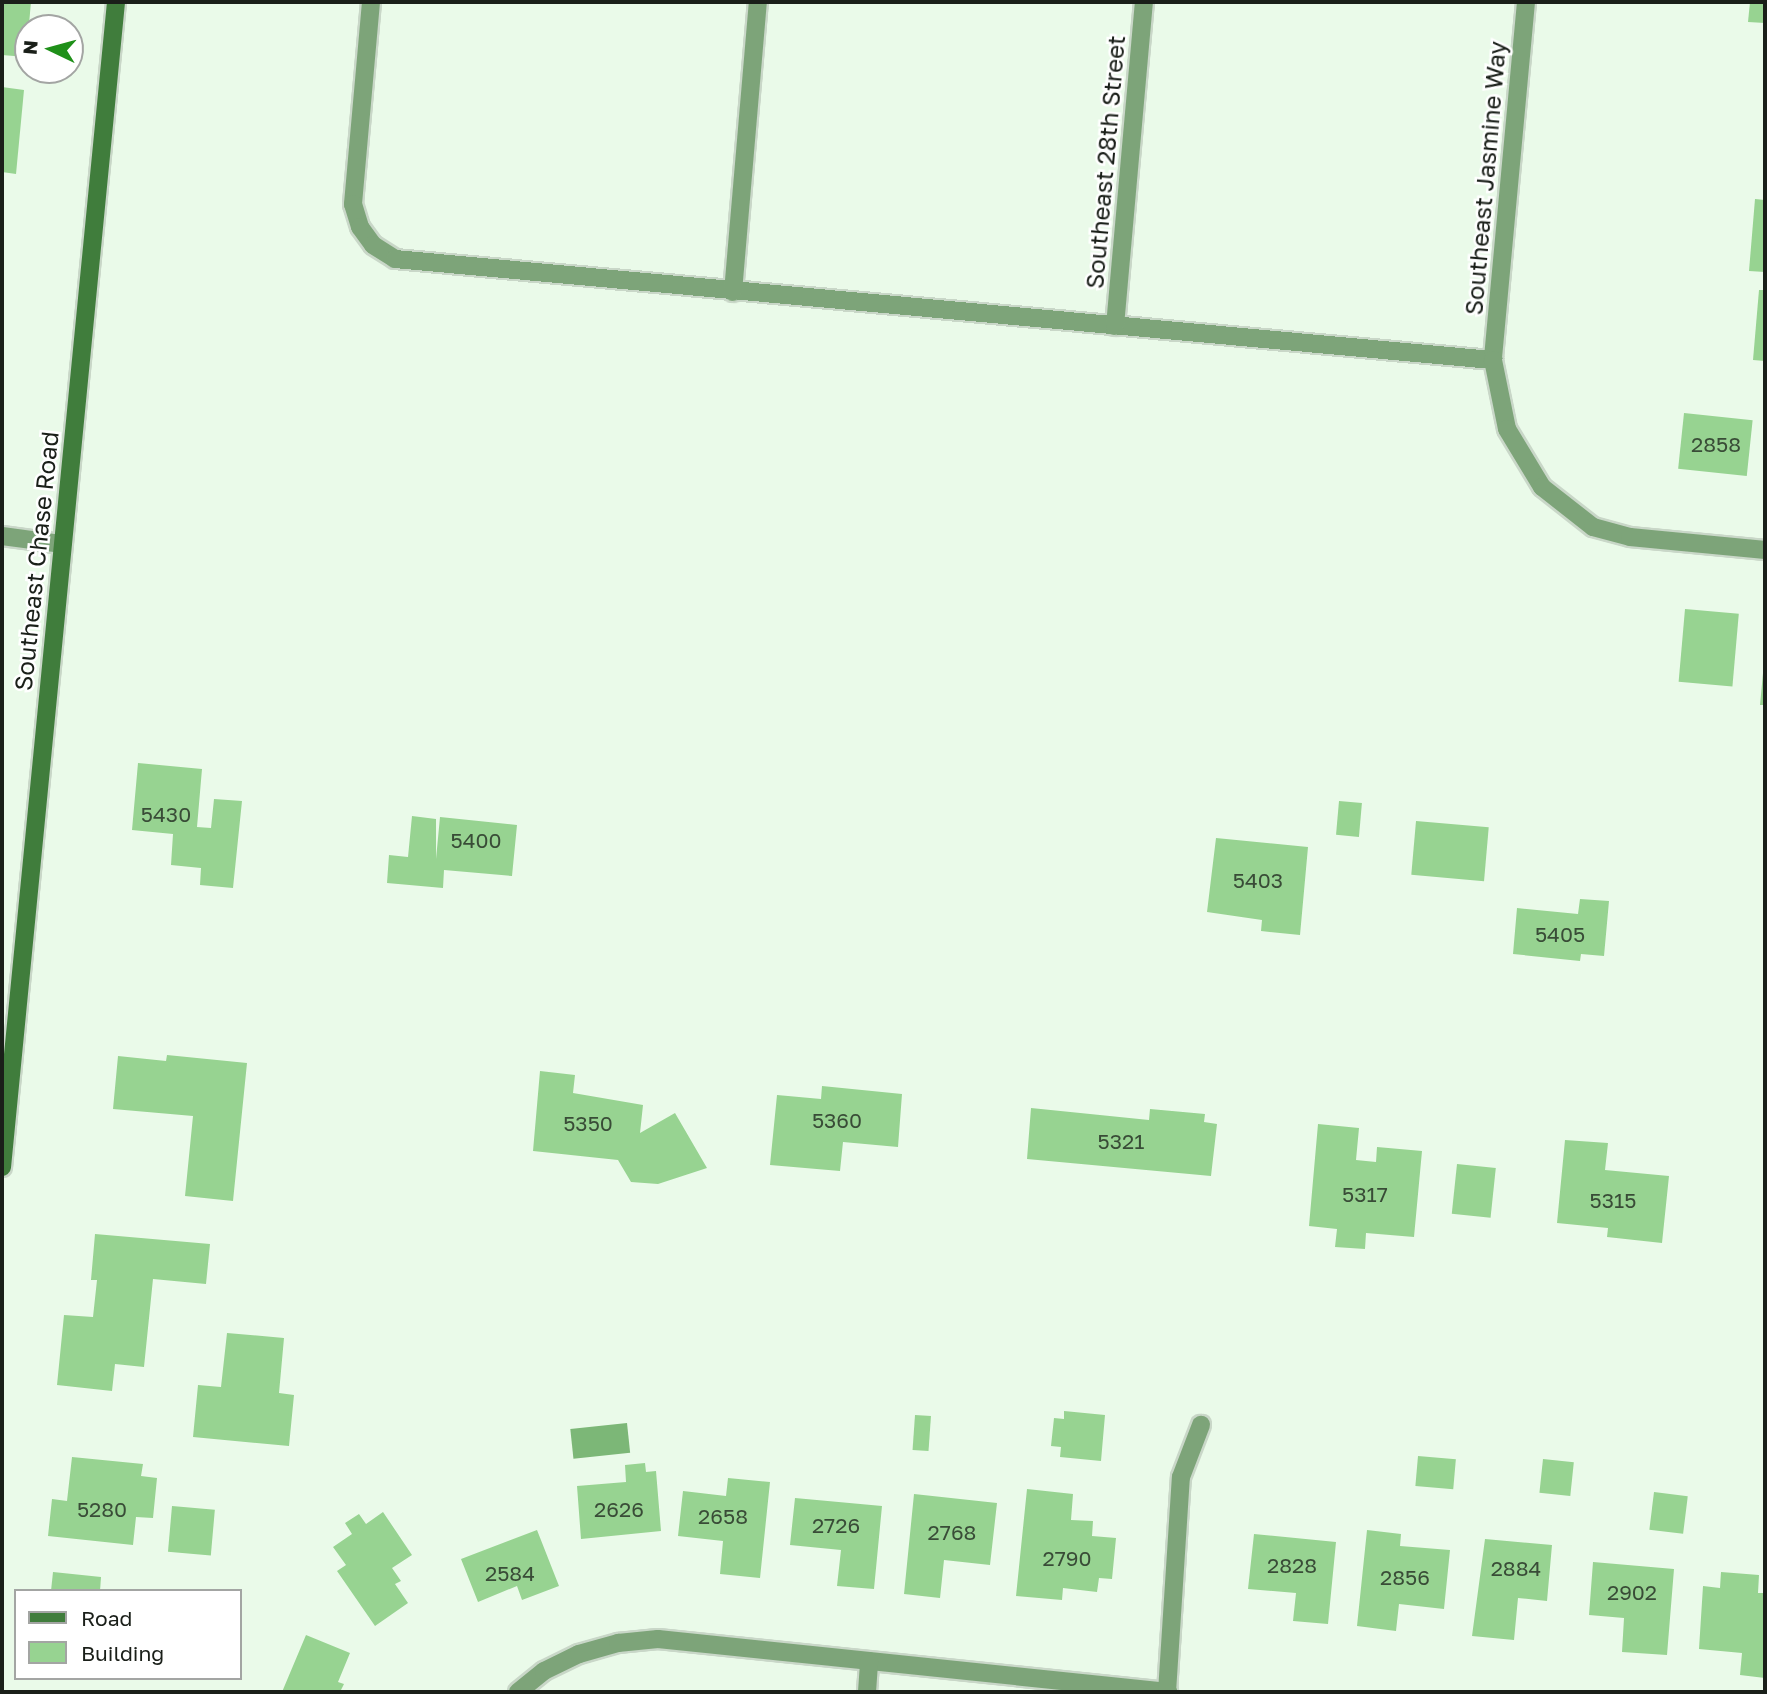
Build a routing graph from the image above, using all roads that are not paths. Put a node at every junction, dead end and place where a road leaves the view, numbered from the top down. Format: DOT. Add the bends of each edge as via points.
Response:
graph roads {
  1 [pos="116,2"];
  2 [pos="371,2"];
  3 [pos="758,2"];
  4 [pos="1143,2"];
  5 [pos="1526,2"];
  6 [pos="733,292"];
  7 [pos="1115,326"];
  8 [pos="1493,360"];
  9 [pos="2,536"];
  10 [pos="62,544"];
  11 [pos="1765,550"];
  12 [pos="2,1167"];
  13 [pos="1201,1425"];
  14 [pos="869,1661"];
  15 [pos="518,1692"];
  16 [pos="867,1692"];
  17 [pos="1168,1692"];
  1 -- 10 [label="street, Southeast Chase Road"];
  2 -- 6 [label="street" via="353,204 359,227 373,245 395,259 419,264"];
  3 -- 6 [label="street"];
  4 -- 7 [label="street, Southeast 28th Street"];
  5 -- 8 [label="street, Southeast Jasmine Way"];
  6 -- 7 [label="street"];
  7 -- 8 [label="street"];
  8 -- 11 [label="street, Southeast Jasmine Way" via="1507,429 1542,487 1565,510 1593,527 1630,537"];
  9 -- 10 [label="street"];
  10 -- 12 [label="street, Southeast Chase Road"];
  13 -- 17 [label="street" via="1181,1477"];
  14 -- 15 [label="street" via="658,1639 618,1643 579,1654 544,1671"];
  14 -- 16 [label="street"];
  14 -- 17 [label="street"];
}
